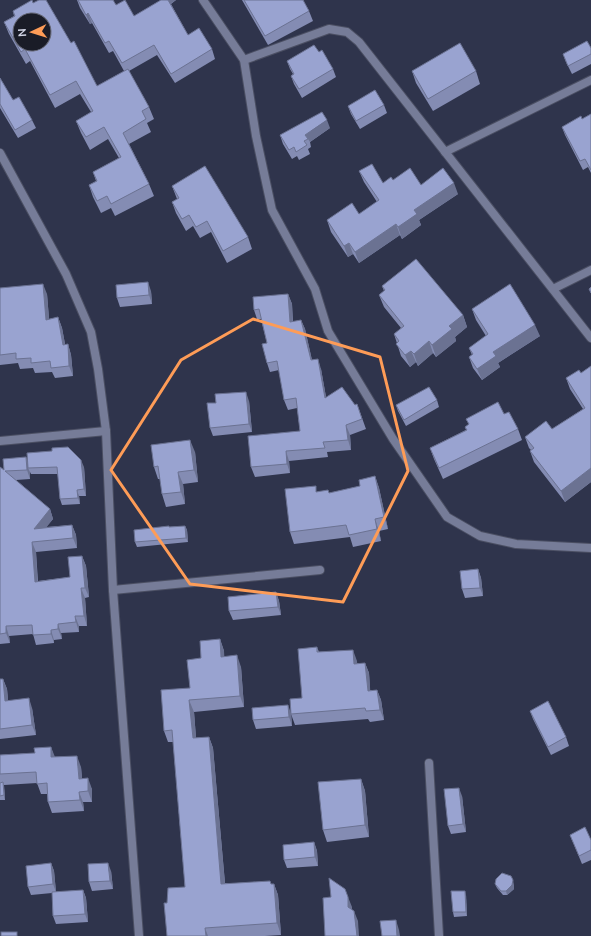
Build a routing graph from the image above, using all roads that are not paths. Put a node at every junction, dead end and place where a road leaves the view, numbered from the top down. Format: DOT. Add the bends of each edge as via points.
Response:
graph roads {
  1 [pos="203,0"];
  2 [pos="244,60"];
  3 [pos="591,80"];
  4 [pos="445,152"];
  5 [pos="0,153"];
  6 [pos="591,270"];
  7 [pos="553,288"];
  8 [pos="591,338"];
  9 [pos="106,431"];
  10 [pos="0,441"];
  11 [pos="591,548"];
  12 [pos="320,570"];
  13 [pos="113,590"];
  14 [pos="429,763"];
  15 [pos="139,936"];
  16 [pos="439,936"];
  1 -- 2 [label="street"];
  2 -- 4 [label="street" via="330,29 347,32 359,42"];
  2 -- 11 [label="street" via="256,136 272,210 315,289 328,332 393,439 447,517 480,536 516,544"];
  3 -- 4 [label="street"];
  4 -- 7 [label="street"];
  5 -- 9 [label="street" via="66,274 91,332"];
  6 -- 7 [label="street"];
  7 -- 8 [label="street"];
  9 -- 10 [label="street"];
  9 -- 13 [label="street"];
  12 -- 13 [label="street"];
  13 -- 15 [label="street"];
  14 -- 16 [label="street"];
}
